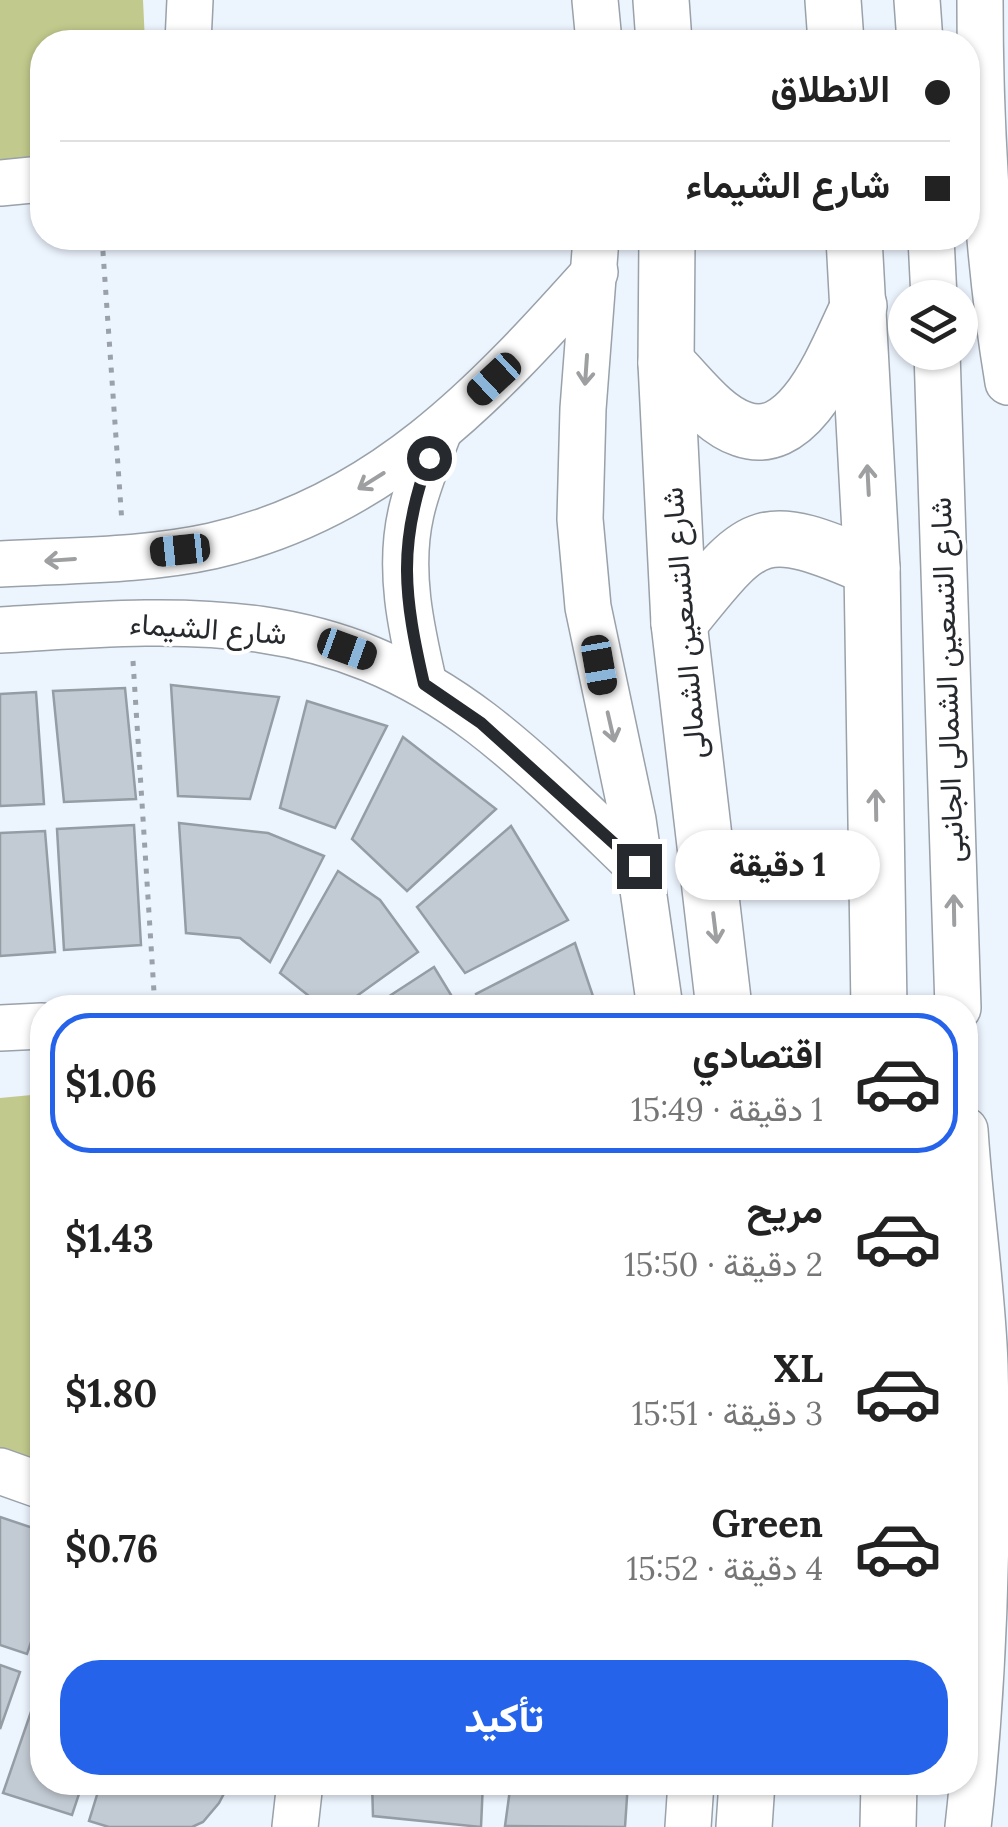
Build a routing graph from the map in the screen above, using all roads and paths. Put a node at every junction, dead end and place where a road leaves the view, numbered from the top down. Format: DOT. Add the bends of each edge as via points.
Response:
graph roads {
  1 [pos="190,0"];
  2 [pos="596,0"];
  3 [pos="661,0"];
  4 [pos="832,0"];
  5 [pos="917,0"];
  6 [pos="980,0"];
  7 [pos="189,30"];
  8 [pos="597,30"];
  9 [pos="663,30"];
  10 [pos="835,30"];
  11 [pos="919,30"];
  12 [pos="30,180"];
  13 [pos="0,183"];
  14 [pos="103,250"];
  15 [pos="666,250"];
  16 [pos="855,250"];
  17 [pos="932,250"];
  18 [pos="595,255"];
  19 [pos="933,280"];
  20 [pos="860,304"];
  21 [pos="666,362"];
  22 [pos="938,370"];
  23 [pos="1008,382"];
  24 [pos="439,431"];
  25 [pos="124,556"];
  26 [pos="0,564"];
  27 [pos="872,568"];
  28 [pos="131,622"];
  29 [pos="679,623"];
  30 [pos="0,630"];
  31 [pos="424,684"];
  32 [pos="639,866"];
  33 [pos="154,995"];
  34 [pos="658,995"];
  35 [pos="722,995"];
  36 [pos="879,995"];
  37 [pos="958,995"];
  38 [pos="30,1027"];
  39 [pos="0,1028"];
  40 [pos="978,1281"];
  41 [pos="0,1471"];
  42 [pos="30,1482"];
  43 [pos="978,1744"];
  44 [pos="298,1795"];
  45 [pos="690,1795"];
  46 [pos="746,1795"];
  47 [pos="889,1795"];
  48 [pos="972,1795"];
  49 [pos="294,1827"];
  50 [pos="688,1827"];
  51 [pos="744,1827"];
  52 [pos="888,1827"];
  53 [pos="968,1827"];
  1 -- 7 [label="street"];
  2 -- 8 [label="street"];
  3 -- 9 [label="main road"];
  4 -- 10 [label="main road"];
  5 -- 11 [label="street"];
  6 -- 23 [label="street" via="988,215"];
  12 -- 13 [label="street"];
  14 -- 25 [label="path"];
  15 -- 21 [label="main road, شارع التسعين الشمالى"];
  16 -- 20 [label="main road"];
  17 -- 19 [label="street"];
  18 -- 24 [label="street" via="536,337"];
  18 -- 32 [label="street, one-way" via="580,519 588,607"];
  20 -- 21 [label="main road" via="813,397 792,421 769,430 743,430 720,416"];
  27 -- 20 [label="main road, one-way"];
  21 -- 29 [label="main road, شارع التسعين الشمالى"];
  37 -- 22 [label="street, شارع التسعين الشمالى الجانبى, one-way"];
  24 -- 25 [label="street, one-way" via="339,500 267,532 208,547"];
  24 -- 31 [label="street" via="410,515 405,562"];
  25 -- 26 [label="street, one-way"];
  25 -- 28 [label="street"];
  27 -- 29 [label="main road" via="795,538 768,538 743,549"];
  36 -- 27 [label="main road, one-way"];
  28 -- 30 [label="street, شارع الشيماء"];
  28 -- 31 [label="street, شارع الشيماء" via="214,624 321,639"];
  28 -- 33 [label="path"];
  29 -- 35 [label="main road, شارع التسعين الشمالى, one-way"];
  31 -- 32 [label="street, شارع الشيماء" via="494,733"];
  32 -- 34 [label="street"];
  38 -- 39 [label="street"];
  40 -- 43 [label="street" via="985,1558"];
  41 -- 42 [label="street"];
  44 -- 49 [label="street"];
  45 -- 50 [label="street"];
  46 -- 51 [label="main road"];
  47 -- 52 [label="main road"];
  48 -- 53 [label="street"];
}
